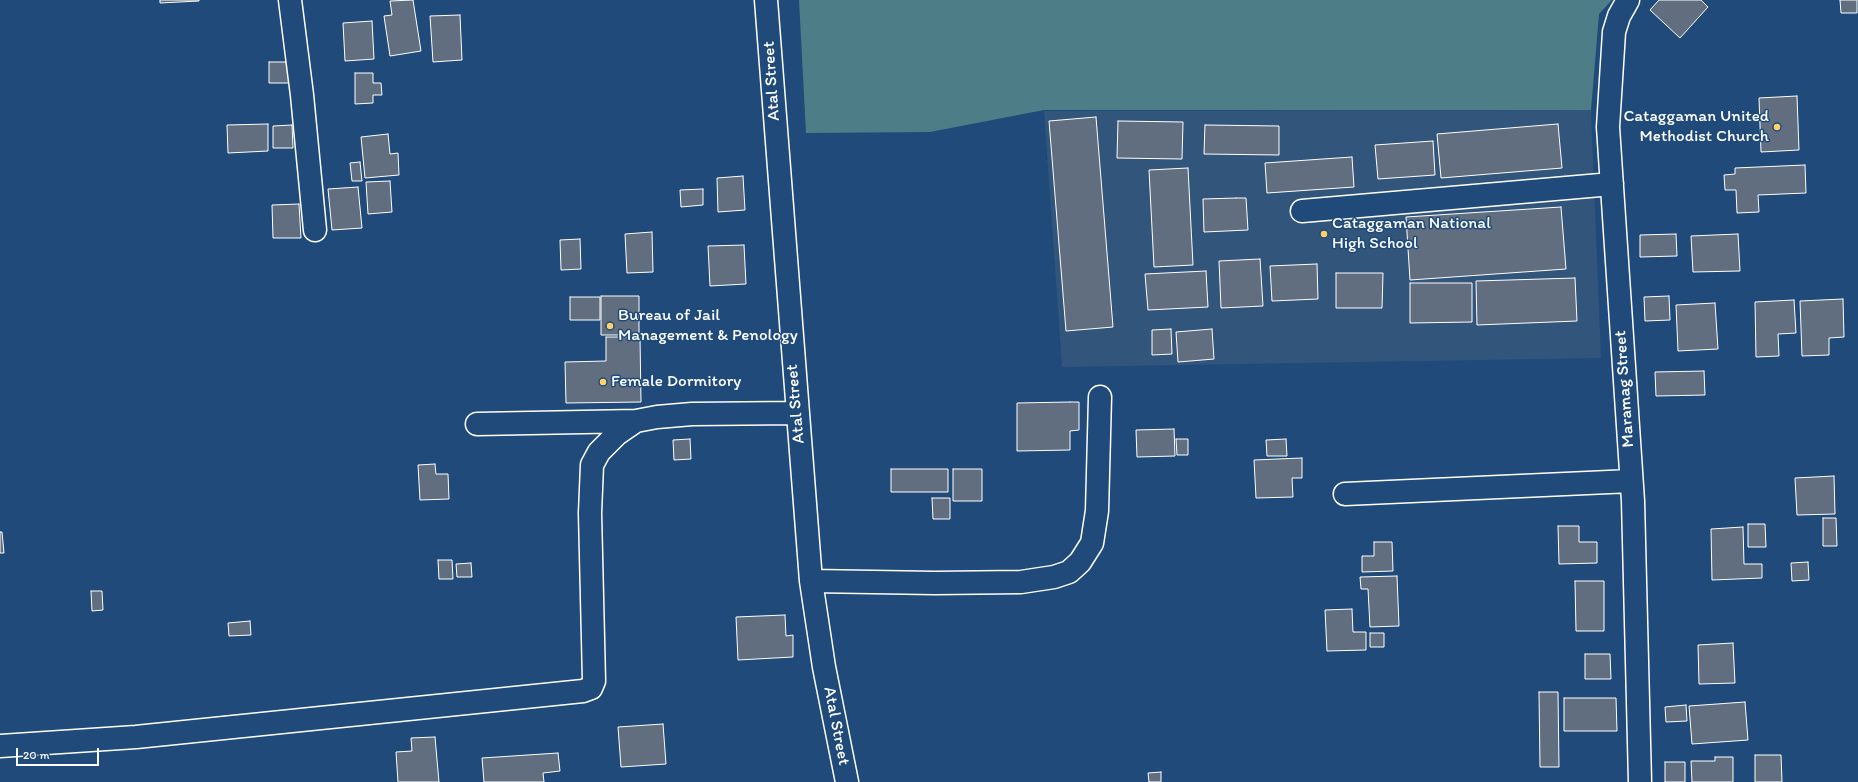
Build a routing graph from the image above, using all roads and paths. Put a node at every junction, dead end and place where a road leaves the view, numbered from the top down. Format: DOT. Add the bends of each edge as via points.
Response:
graph roads {
  1 [pos="290,0"];
  2 [pos="766,0"];
  3 [pos="1628,0"];
  4 [pos="1612,184"];
  5 [pos="1302,211"];
  6 [pos="315,230"];
  7 [pos="1100,397"];
  8 [pos="797,412"];
  9 [pos="636,421"];
  10 [pos="477,424"];
  11 [pos="1631,481"];
  12 [pos="1345,494"];
  13 [pos="811,581"];
  14 [pos="0,746"];
  15 [pos="847,782"];
  16 [pos="1640,782"];
  1 -- 6 [label="street"];
  2 -- 8 [label="street, Atal Street"];
  3 -- 4 [label="street, Maramag Street" via="1614,32 1608,127"];
  4 -- 5 [label="street"];
  4 -- 11 [label="street, Maramag Street"];
  7 -- 13 [label="street" via="1097,511 1092,543 1080,562 1069,572 1021,582"];
  8 -- 9 [label="street" via="692,414"];
  8 -- 13 [label="street, Atal Street"];
  9 -- 10 [label="street"];
  9 -- 14 [label="street" via="617,434 599,452 592,465 590,513 594,681 591,688 567,693 152,735"];
  11 -- 12 [label="street"];
  11 -- 16 [label="street, Maramag Street"];
  13 -- 15 [label="street, Atal Street" via="824,667"];
}
